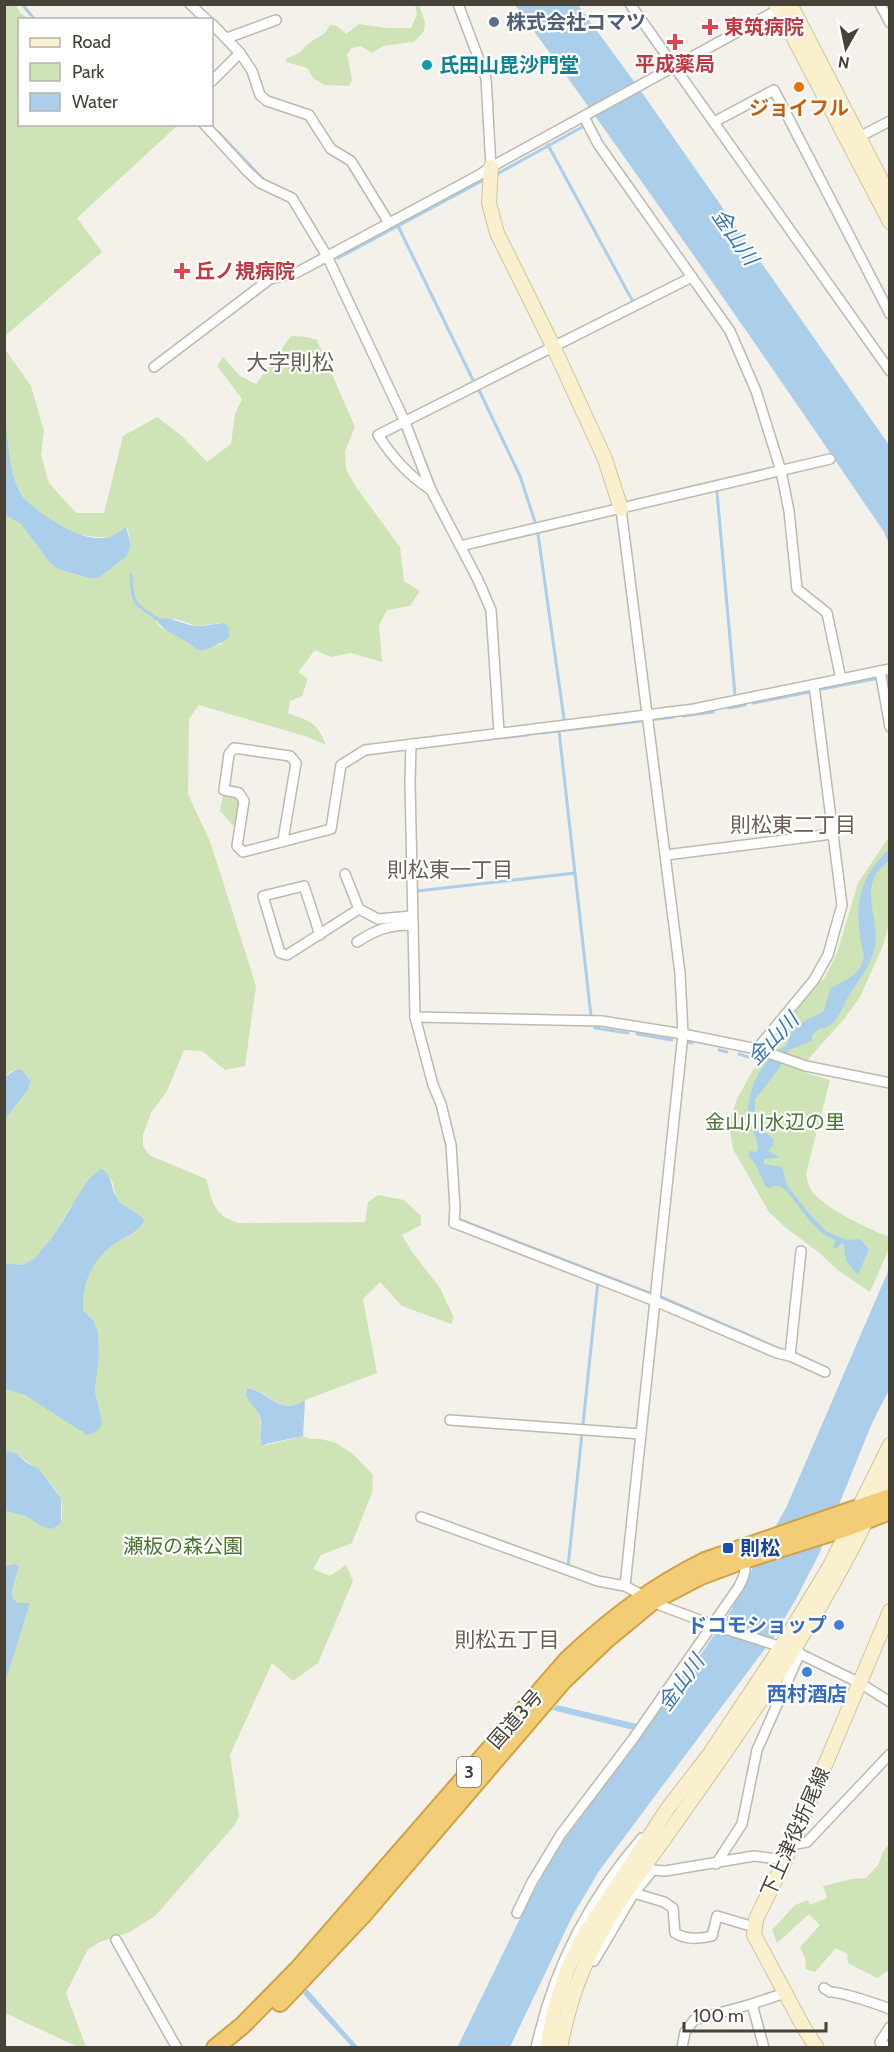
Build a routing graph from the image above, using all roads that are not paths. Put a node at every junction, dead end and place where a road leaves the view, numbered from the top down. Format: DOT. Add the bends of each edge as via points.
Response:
graph roads {
  1 [pos="190,4"];
  2 [pos="459,4"];
  3 [pos="630,4"];
  4 [pos="880,4"];
  5 [pos="783,6"];
  6 [pos="205,18"];
  7 [pos="276,20"];
  8 [pos="890,23"];
  9 [pos="213,25"];
  10 [pos="226,38"];
  11 [pos="240,53"];
  12 [pos="674,67"];
  13 [pos="213,80"];
  14 [pos="586,116"];
  15 [pos="890,121"];
  16 [pos="714,122"];
  17 [pos="206,126"];
  18 [pos="859,137"];
  19 [pos="491,167"];
  20 [pos="890,197"];
  21 [pos="890,222"];
  22 [pos="389,223"];
  23 [pos="327,256"];
  24 [pos="692,278"];
  25 [pos="889,313"];
  26 [pos="553,346"];
  27 [pos="154,367"];
  28 [pos="890,370"];
  29 [pos="405,422"];
  30 [pos="830,459"];
  31 [pos="781,471"];
  32 [pos="431,490"];
  33 [pos="621,509"];
  34 [pos="460,546"];
  35 [pos="885,670"];
  36 [pos="841,679"];
  37 [pos="814,685"];
  38 [pos="648,715"];
  39 [pos="890,727"];
  40 [pos="499,732"];
  41 [pos="411,744"];
  42 [pos="832,834"];
  43 [pos="283,840"];
  44 [pos="666,855"];
  45 [pos="345,874"];
  46 [pos="359,909"];
  47 [pos="412,920"];
  48 [pos="320,935"];
  49 [pos="357,942"];
  50 [pos="415,1017"];
  51 [pos="683,1034"];
  52 [pos="757,1050"];
  53 [pos="890,1083"];
  54 [pos="801,1251"];
  55 [pos="655,1301"];
  56 [pos="790,1356"];
  57 [pos="825,1372"];
  58 [pos="450,1420"];
  59 [pos="641,1434"];
  60 [pos="890,1445"];
  61 [pos="890,1469"];
  62 [pos="876,1507"];
  63 [pos="421,1517"];
  64 [pos="843,1521"];
  65 [pos="746,1559"];
  66 [pos="625,1586"];
  67 [pos="648,1598"];
  68 [pos="890,1611"];
  69 [pos="713,1625"];
  70 [pos="884,1639"];
  71 [pos="792,1650"];
  72 [pos="860,1683"];
  73 [pos="890,1702"];
  74 [pos="890,1754"];
  75 [pos="668,1808"];
  76 [pos="791,1845"];
  77 [pos="785,1860"];
  78 [pos="716,1864"];
  79 [pos="649,1867"];
  80 [pos="634,1893"];
  81 [pos="517,1913"];
  82 [pos="754,1927"];
  83 [pos="116,1940"];
  84 [pos="588,1940"];
  85 [pos="824,1988"];
  86 [pos="785,1993"];
  87 [pos="752,2004"];
  88 [pos="890,2010"];
  89 [pos="890,2026"];
  90 [pos="177,2048"];
  91 [pos="215,2048"];
  92 [pos="233,2048"];
  93 [pos="536,2048"];
  94 [pos="547,2048"];
  95 [pos="562,2048"];
  96 [pos="682,2048"];
  97 [pos="764,2048"];
  98 [pos="818,2048"];
  99 [pos="889,2048"];
  1 -- 6 [label="street"];
  2 -- 19 [label="street" via="486,78"];
  3 -- 12 [label="street"];
  4 -- 8 [label="street"];
  5 -- 12 [label="street"];
  5 -- 18 [label="street"];
  5 -- 21 [label="street"];
  7 -- 10 [label="street"];
  9 -- 10 [label="street"];
  10 -- 11 [label="street"];
  11 -- 13 [label="street"];
  11 -- 22 [label="street" via="252,71 260,95 309,115 331,149 351,162"];
  12 -- 14 [label="street"];
  12 -- 16 [label="street"];
  14 -- 19 [label="street"];
  14 -- 24 [label="street" via="598,144"];
  15 -- 18 [label="street"];
  16 -- 25 [label="street" via="774,90"];
  16 -- 28 [label="street"];
  17 -- 23 [label="street" via="260,183 292,198"];
  18 -- 20 [label="street"];
  19 -- 22 [label="street"];
  19 -- 26 [label="street" via="489,203 497,233"];
  22 -- 23 [label="street"];
  23 -- 27 [label="street" via="296,273 270,279"];
  23 -- 29 [label="street"];
  24 -- 26 [label="street"];
  24 -- 31 [label="street" via="730,331 756,392"];
  26 -- 29 [label="street"];
  26 -- 33 [label="street" via="605,459"];
  29 -- 32 [label="street"];
  29 -- 32 [label="street" via="378,435 396,462"];
  30 -- 31 [label="street"];
  31 -- 33 [label="street"];
  31 -- 36 [label="street" via="797,589 827,613"];
  32 -- 34 [label="street"];
  33 -- 34 [label="street"];
  33 -- 38 [label="street"];
  34 -- 40 [label="street" via="491,610"];
  35 -- 36 [label="street"];
  35 -- 39 [label="street" via="882,683"];
  36 -- 37 [label="street"];
  37 -- 38 [label="street"];
  37 -- 42 [label="street"];
  38 -- 40 [label="street"];
  38 -- 44 [label="street"];
  40 -- 41 [label="street"];
  41 -- 43 [label="street" via="365,750 341,765 331,829"];
  41 -- 47 [label="street"];
  42 -- 44 [label="street"];
  42 -- 52 [label="street" via="842,905 828,955 814,980"];
  43 -- 43 [label="street" via="243,852 237,846 244,801 238,793 224,790 229,754 234,748 290,756 296,764"];
  44 -- 51 [label="street"];
  45 -- 46 [label="street"];
  46 -- 47 [label="street" via="378,920"];
  46 -- 48 [label="street"];
  47 -- 49 [label="street" via="375,931"];
  47 -- 50 [label="street"];
  48 -- 48 [label="street" via="287,955 280,953 263,896 304,886"];
  50 -- 51 [label="street" via="602,1021"];
  50 -- 55 [label="street" via="451,1145 454,1223"];
  51 -- 52 [label="street"];
  51 -- 55 [label="street"];
  52 -- 53 [label="street"];
  54 -- 56 [label="street"];
  55 -- 56 [label="street"];
  55 -- 59 [label="street"];
  56 -- 57 [label="street"];
  58 -- 59 [label="street"];
  59 -- 66 [label="street"];
  60 -- 62 [label="street"];
  61 -- 62 [label="street"];
  62 -- 64 [label="highway, 国道3号 / 3"];
  62 -- 71 [label="street"];
  63 -- 66 [label="street" via="598,1581"];
  64 -- 65 [label="highway, 国道3号 / 3" via="831,1531"];
  64 -- 67 [label="highway, 国道3号 / 3" via="757,1542 705,1561 677,1575"];
  64 -- 71 [label="street" via="830,1566"];
  65 -- 67 [label="highway, 国道3号 / 3"];
  65 -- 69 [label="street" via="744,1577"];
  66 -- 67 [label="street"];
  67 -- 69 [label="street"];
  67 -- 91 [label="highway, 国道3号 / 3" via="605,1625 568,1659 299,1968"];
  67 -- 92 [label="highway, 国道3号 / 3" via="563,1681 347,1932"];
  68 -- 70 [label="street, 下上津役折尾線"];
  69 -- 71 [label="street"];
  69 -- 81 [label="street" via="561,1834"];
  70 -- 72 [label="street, 下上津役折尾線"];
  71 -- 72 [label="street"];
  71 -- 75 [label="street"];
  71 -- 78 [label="street" via="757,1750 742,1824"];
  71 -- 79 [label="street"];
  72 -- 73 [label="street"];
  72 -- 76 [label="street, 下上津役折尾線"];
  74 -- 76 [label="street" via="807,1842"];
  75 -- 84 [label="street"];
  75 -- 93 [label="street" via="623,1860 588,1912 559,1970"];
  76 -- 77 [label="street, 下上津役折尾線"];
  77 -- 78 [label="street" via="754,1856"];
  77 -- 82 [label="street, 下上津役折尾線"];
  78 -- 79 [label="street" via="665,1871"];
  79 -- 80 [label="street"];
  79 -- 84 [label="street"];
  80 -- 82 [label="street" via="673,1908 675,1933 681,1937 712,1936 717,1916"];
  80 -- 95 [label="street" via="596,1956"];
  82 -- 86 [label="street" via="754,1935"];
  83 -- 90 [label="street"];
  84 -- 94 [label="street" via="564,1980"];
  84 -- 95 [label="street"];
  85 -- 88 [label="street"];
  86 -- 87 [label="street"];
  86 -- 98 [label="street"];
  87 -- 96 [label="street" via="694,2020 685,2032"];
  87 -- 97 [label="street"];
  89 -- 99 [label="street" via="880,2042"];
}
